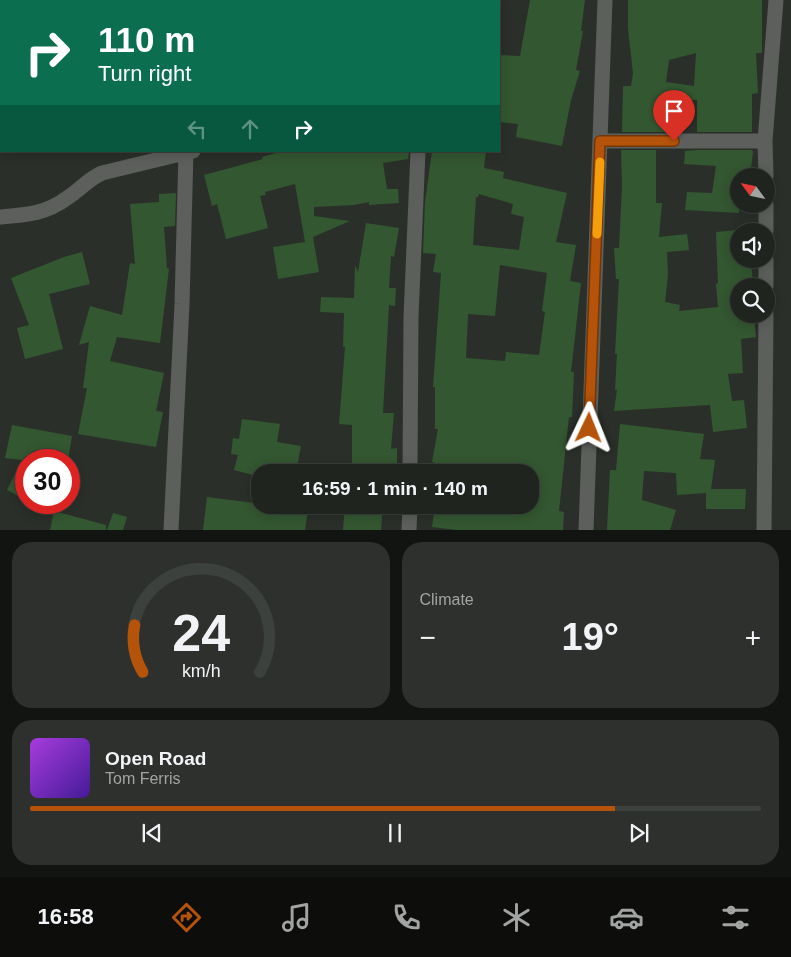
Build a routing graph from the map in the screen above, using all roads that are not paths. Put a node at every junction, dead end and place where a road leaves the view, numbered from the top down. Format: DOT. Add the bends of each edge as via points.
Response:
graph roads {
  1 [pos="605,0"];
  2 [pos="776,0"];
  3 [pos="600,141"];
  4 [pos="765,141"];
  5 [pos="188,152"];
  6 [pos="418,152"];
  7 [pos="766,168"];
  8 [pos="0,217"];
  9 [pos="766,323"];
  10 [pos="410,464"];
  11 [pos="410,514"];
  12 [pos="170,530"];
  13 [pos="409,530"];
  14 [pos="586,530"];
  15 [pos="764,530"];
  1 -- 3 [label="street"];
  2 -- 4 [label="street"];
  3 -- 4 [label="street"];
  3 -- 14 [label="street"];
  4 -- 7 [label="street"];
  5 -- 8 [label="street" via="102,173 66,199 34,215"];
  5 -- 12 [label="street"];
  6 -- 10 [label="street" via="411,317"];
  9 -- 15 [label="street"];
  11 -- 13 [label="street"];
}
